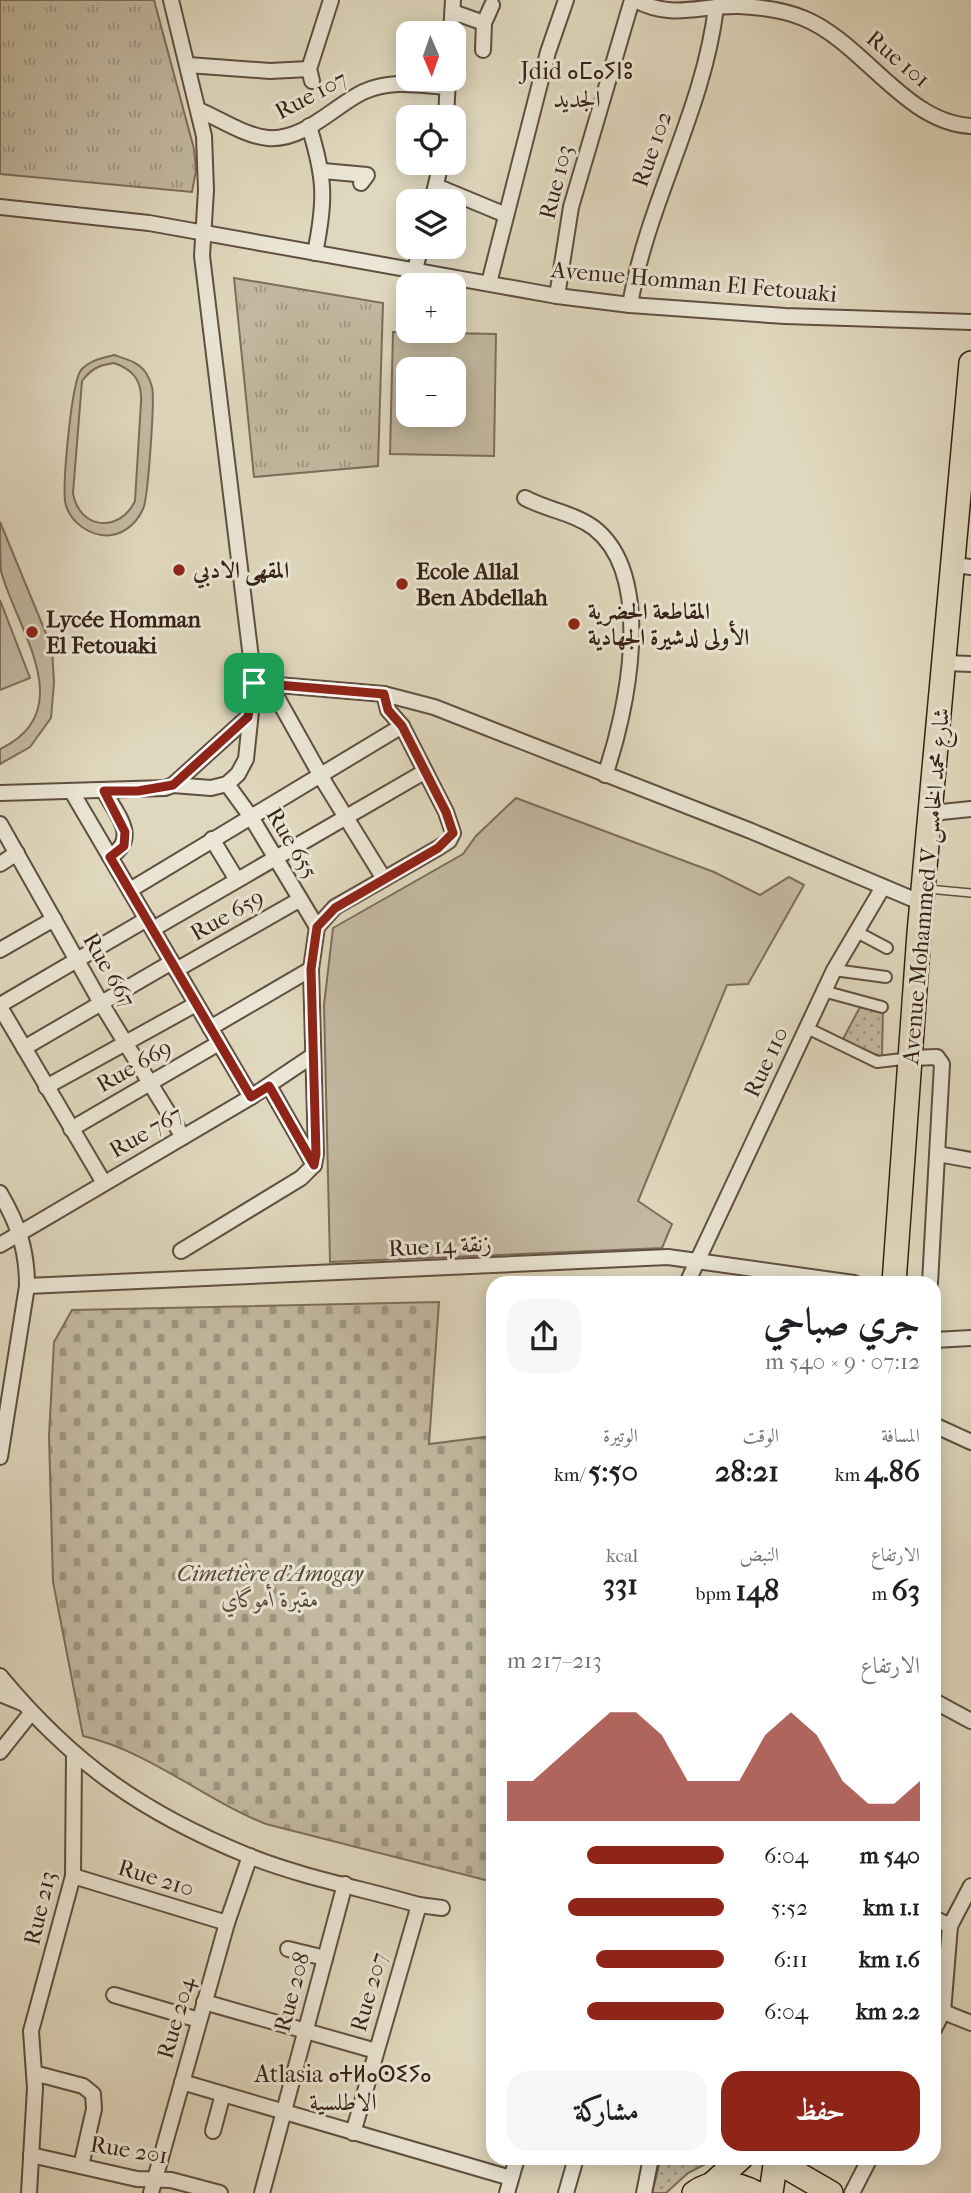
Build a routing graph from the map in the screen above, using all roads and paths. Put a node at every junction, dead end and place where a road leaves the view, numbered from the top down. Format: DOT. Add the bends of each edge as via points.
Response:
graph roads {
  1 [pos="171,0"];
  2 [pos="331,0"];
  3 [pos="566,0"];
  4 [pos="633,0"];
  5 [pos="492,5"];
  6 [pos="453,6"];
  7 [pos="716,8"];
  8 [pos="484,23"];
  9 [pos="483,50"];
  10 [pos="188,65"];
  11 [pos="396,84"];
  12 [pos="199,110"];
  13 [pos="309,126"];
  14 [pos="971,126"];
  15 [pos="323,171"];
  16 [pos="368,175"];
  17 [pos="438,175"];
  18 [pos="436,186"];
  19 [pos="435,189"];
  20 [pos="0,207"];
  21 [pos="506,215"];
  22 [pos="203,232"];
  23 [pos="315,253"];
  24 [pos="418,259"];
  25 [pos="415,269"];
  26 [pos="489,283"];
  27 [pos="557,296"];
  28 [pos="630,305"];
  29 [pos="971,322"];
  30 [pos="971,363"];
  31 [pos="525,498"];
  32 [pos="963,566"];
  33 [pos="946,663"];
  34 [pos="971,664"];
  35 [pos="254,683"];
  36 [pos="270,685"];
  37 [pos="384,694"];
  38 [pos="248,717"];
  39 [pos="402,726"];
  40 [pos="424,772"];
  41 [pos="605,775"];
  42 [pos="322,776"];
  43 [pos="227,784"];
  44 [pos="173,785"];
  45 [pos="104,791"];
  46 [pos="72,792"];
  47 [pos="0,793"];
  48 [pos="971,809"];
  49 [pos="932,813"];
  50 [pos="251,817"];
  51 [pos="347,817"];
  52 [pos="0,824"];
  53 [pos="212,839"];
  54 [pos="17,853"];
  55 [pos="110,857"];
  56 [pos="276,859"];
  57 [pos="0,864"];
  58 [pos="384,879"];
  59 [pos="237,880"];
  60 [pos="883,887"];
  61 [pos="130,890"];
  62 [pos="971,893"];
  63 [pos="923,896"];
  64 [pos="299,900"];
  65 [pos="54,919"];
  66 [pos="150,924"];
  67 [pos="317,927"];
  68 [pos="855,931"];
  69 [pos="887,948"];
  70 [pos="0,950"];
  71 [pos="78,960"];
  72 [pos="174,966"];
  73 [pos="311,969"];
  74 [pos="834,970"];
  75 [pos="886,977"];
  76 [pos="824,991"];
  77 [pos="101,1003"];
  78 [pos="196,1004"];
  79 [pos="0,1006"];
  80 [pos="882,1007"];
  81 [pos="210,1028"];
  82 [pos="807,1028"];
  83 [pos="125,1042"];
  84 [pos="219,1043"];
  85 [pos="24,1048"];
  86 [pos="312,1056"];
  87 [pos="911,1058"];
  88 [pos="150,1084"];
  89 [pos="269,1086"];
  90 [pos="46,1087"];
  91 [pos="251,1097"];
  92 [pos="71,1129"];
  93 [pos="183,1137"];
  94 [pos="938,1154"];
  95 [pos="971,1160"];
  96 [pos="314,1165"];
  97 [pos="104,1183"];
  98 [pos="0,1193"];
  99 [pos="21,1233"];
  100 [pos="0,1245"];
  101 [pos="181,1251"];
  102 [pos="696,1260"];
  103 [pos="690,1276"];
  104 [pos="807,1276"];
  105 [pos="895,1276"];
  106 [pos="930,1276"];
  107 [pos="27,1286"];
  108 [pos="971,1338"];
  109 [pos="941,1340"];
  110 [pos="941,1428"];
  111 [pos="971,1442"];
  112 [pos="0,1457"];
  113 [pos="0,1676"];
  114 [pos="0,1694"];
  115 [pos="941,1705"];
  116 [pos="27,1708"];
  117 [pos="971,1721"];
  118 [pos="0,1752"];
  119 [pos="74,1755"];
  120 [pos="250,1856"];
  121 [pos="73,1876"];
  122 [pos="345,1884"];
  123 [pos="971,1886"];
  124 [pos="419,1905"];
  125 [pos="442,1908"];
  126 [pos="941,1922"];
  127 [pos="227,1923"];
  128 [pos="950,1926"];
  129 [pos="288,1949"];
  130 [pos="325,1958"];
  131 [pos="114,1995"];
  132 [pos="941,1995"];
  133 [pos="204,2003"];
  134 [pos="941,2011"];
  135 [pos="199,2020"];
  136 [pos="971,2023"];
  137 [pos="305,2032"];
  138 [pos="376,2051"];
  139 [pos="34,2073"];
  140 [pos="182,2082"];
  141 [pos="223,2094"];
  142 [pos="283,2113"];
  143 [pos="213,2131"];
  144 [pos="353,2133"];
  145 [pos="31,2155"];
  146 [pos="515,2165"];
  147 [pos="574,2165"];
  148 [pos="650,2165"];
  149 [pos="732,2165"];
  150 [pos="775,2165"];
  151 [pos="786,2165"];
  152 [pos="866,2165"];
  153 [pos="81,2166"];
  154 [pos="511,2178"];
  155 [pos="153,2186"];
  156 [pos="702,2189"];
  157 [pos="29,2193"];
  158 [pos="220,2193"];
  159 [pos="262,2193"];
  160 [pos="507,2193"];
  161 [pos="566,2193"];
  162 [pos="644,2193"];
  163 [pos="756,2193"];
  164 [pos="771,2193"];
  165 [pos="831,2193"];
  166 [pos="852,2193"];
  1 -- 10 [label="street"];
  2 -- 10 [label="street" via="311,75"];
  3 -- 21 [label="street"];
  4 -- 7 [label="street, Rue 101" via="664,11"];
  4 -- 27 [label="street, Rue 103" via="585,155"];
  5 -- 8 [label="street"];
  6 -- 8 [label="street"];
  7 -- 14 [label="street, Rue 101" via="761,8 804,18 856,53 927,113 954,125"];
  7 -- 28 [label="street, Rue 102" via="702,72 642,244"];
  8 -- 9 [label="street"];
  10 -- 12 [label="street"];
  11 -- 13 [label="street, Rue 107" via="363,92"];
  12 -- 13 [label="street, Rue 107" via="265,138"];
  12 -- 22 [label="street" via="206,163"];
  13 -- 15 [label="street"];
  15 -- 16 [label="street"];
  15 -- 23 [label="street" via="324,208"];
  17 -- 18 [label="street"];
  18 -- 19 [label="street"];
  18 -- 21 [label="street"];
  20 -- 22 [label="street, Avenue Homman El Fetouaki"];
  21 -- 26 [label="street"];
  22 -- 23 [label="street, Avenue Homman El Fetouaki"];
  22 -- 35 [label="street" via="205,286"];
  23 -- 25 [label="street, Avenue Homman El Fetouaki"];
  24 -- 25 [label="street"];
  25 -- 26 [label="street, Avenue Homman El Fetouaki"];
  26 -- 27 [label="street, Avenue Homman El Fetouaki"];
  27 -- 28 [label="street, Avenue Homman El Fetouaki"];
  28 -- 29 [label="street, Avenue Homman El Fetouaki"];
  30 -- 32 [label="main road, Avenue Mohammed V شارع محمد الخامس"];
  31 -- 41 [label="street" via="594,528 623,570 631,632 627,683"];
  32 -- 33 [label="main road, Avenue Mohammed V شارع محمد الخامس"];
  33 -- 34 [label="street"];
  33 -- 49 [label="main road, Avenue Mohammed V شارع محمد الخامس"];
  35 -- 36 [label="street"];
  35 -- 38 [label="street"];
  36 -- 37 [label="street"];
  36 -- 42 [label="street"];
  37 -- 39 [label="street" via="388,710"];
  37 -- 41 [label="street" via="434,707"];
  38 -- 43 [label="street" via="246,759"];
  38 -- 44 [label="street"];
  39 -- 40 [label="street"];
  39 -- 42 [label="street"];
  40 -- 51 [label="street"];
  40 -- 58 [label="street" via="453,833 438,848"];
  41 -- 60 [label="street"];
  42 -- 50 [label="street"];
  42 -- 51 [label="street"];
  43 -- 44 [label="street" via="211,788"];
  43 -- 50 [label="street, Rue 655"];
  44 -- 45 [label="street"];
  45 -- 46 [label="street"];
  45 -- 55 [label="street" via="125,832 124,846"];
  46 -- 47 [label="street"];
  46 -- 55 [label="street"];
  48 -- 49 [label="street"];
  49 -- 63 [label="main road, Avenue Mohammed V شارع محمد الخامس"];
  50 -- 53 [label="street"];
  50 -- 56 [label="street, Rue 655"];
  51 -- 56 [label="street"];
  51 -- 58 [label="street"];
  52 -- 54 [label="street, Rue 667"];
  53 -- 59 [label="street"];
  53 -- 61 [label="street"];
  54 -- 57 [label="street"];
  54 -- 65 [label="street, Rue 667"];
  55 -- 61 [label="street"];
  56 -- 59 [label="street"];
  56 -- 64 [label="street, Rue 655"];
  58 -- 67 [label="street" via="335,908"];
  59 -- 66 [label="street"];
  60 -- 63 [label="street"];
  60 -- 68 [label="street, Rue 110"];
  61 -- 66 [label="street"];
  62 -- 63 [label="lane"];
  63 -- 87 [label="main road, Avenue Mohammed V شارع محمد الخامس"];
  64 -- 67 [label="street, Rue 655"];
  64 -- 72 [label="street, Rue 659"];
  65 -- 70 [label="street"];
  65 -- 71 [label="street, Rue 667"];
  66 -- 71 [label="street"];
  66 -- 72 [label="street"];
  67 -- 73 [label="street"];
  68 -- 69 [label="street"];
  68 -- 74 [label="street, Rue 110"];
  71 -- 77 [label="street, Rue 667"];
  71 -- 79 [label="street"];
  72 -- 77 [label="street, Rue 659"];
  72 -- 78 [label="street"];
  73 -- 81 [label="street"];
  73 -- 86 [label="street"];
  74 -- 75 [label="street"];
  74 -- 76 [label="street, Rue 110"];
  76 -- 80 [label="street"];
  76 -- 82 [label="street, Rue 110"];
  77 -- 83 [label="street, Rue 667"];
  77 -- 85 [label="street, Rue 659"];
  78 -- 81 [label="street"];
  78 -- 83 [label="street"];
  79 -- 85 [label="street"];
  81 -- 84 [label="street"];
  82 -- 87 [label="street" via="877,1062"];
  82 -- 102 [label="street, Rue 110"];
  83 -- 88 [label="street, Rue 667"];
  83 -- 90 [label="street"];
  84 -- 88 [label="street, Rue 669"];
  84 -- 91 [label="street"];
  85 -- 90 [label="street"];
  86 -- 89 [label="street, Rue 767"];
  86 -- 96 [label="street"];
  87 -- 94 [label="street" via="937,1057 942,1064"];
  87 -- 105 [label="main road, Avenue Mohammed V شارع محمد الخامس"];
  88 -- 92 [label="street, Rue 669"];
  88 -- 93 [label="street, Rue 667"];
  89 -- 91 [label="street, Rue 767"];
  89 -- 96 [label="street"];
  90 -- 92 [label="street"];
  91 -- 93 [label="street, Rue 767"];
  92 -- 97 [label="street"];
  93 -- 97 [label="street, Rue 767"];
  94 -- 95 [label="street"];
  94 -- 106 [label="street"];
  96 -- 101 [label="street" via="301,1178"];
  97 -- 99 [label="street, Rue 767"];
  98 -- 99 [label="street"];
  99 -- 100 [label="street, Rue 767"];
  99 -- 107 [label="street"];
  102 -- 103 [label="street, Rue 110"];
  102 -- 104 [label="street, Rue 14 زنقة"];
  102 -- 107 [label="street, Rue 14 زنقة" via="668,1257"];
  107 -- 112 [label="street"];
  108 -- 109 [label="street"];
  110 -- 111 [label="street"];
  113 -- 116 [label="street"];
  114 -- 116 [label="street"];
  115 -- 117 [label="street"];
  116 -- 118 [label="street"];
  116 -- 119 [label="street"];
  119 -- 120 [label="street" via="150,1809"];
  119 -- 121 [label="street, Rue 213"];
  120 -- 122 [label="street"];
  120 -- 127 [label="street, Rue 204"];
  121 -- 127 [label="street, Rue 210"];
  121 -- 139 [label="street, Rue 213" via="33,2020"];
  122 -- 124 [label="street"];
  122 -- 130 [label="street, Rue 208"];
  123 -- 128 [label="street"];
  124 -- 125 [label="street"];
  124 -- 138 [label="street, Rue 207"];
  126 -- 128 [label="street"];
  127 -- 133 [label="street, Rue 204"];
  128 -- 132 [label="street"];
  129 -- 130 [label="street"];
  130 -- 137 [label="street, Rue 208"];
  131 -- 135 [label="street"];
  133 -- 135 [label="street, Rue 204"];
  133 -- 137 [label="street"];
  134 -- 136 [label="street"];
  135 -- 140 [label="street, Rue 204"];
  137 -- 138 [label="street"];
  137 -- 142 [label="street, Rue 208"];
  138 -- 144 [label="street, Rue 207"];
  139 -- 145 [label="street, Rue 213"];
  139 -- 153 [label="street" via="83,2086 93,2094"];
  140 -- 141 [label="street"];
  140 -- 155 [label="street, Rue 204"];
  141 -- 142 [label="street"];
  141 -- 143 [label="street"];
  142 -- 144 [label="street"];
  142 -- 159 [label="street, Rue 208"];
  144 -- 154 [label="street"];
  145 -- 153 [label="street, Rue 201"];
  145 -- 157 [label="street, Rue 213"];
  146 -- 154 [label="street"];
  147 -- 161 [label="street"];
  148 -- 162 [label="street"];
  149 -- 156 [label="main road"];
  150 -- 164 [label="main road"];
  151 -- 165 [label="main road"];
  152 -- 166 [label="street"];
  153 -- 155 [label="street, Rue 201"];
  154 -- 160 [label="street"];
  155 -- 158 [label="street, Rue 201"];
  156 -- 163 [label="main road" via="728,2183"];
}
